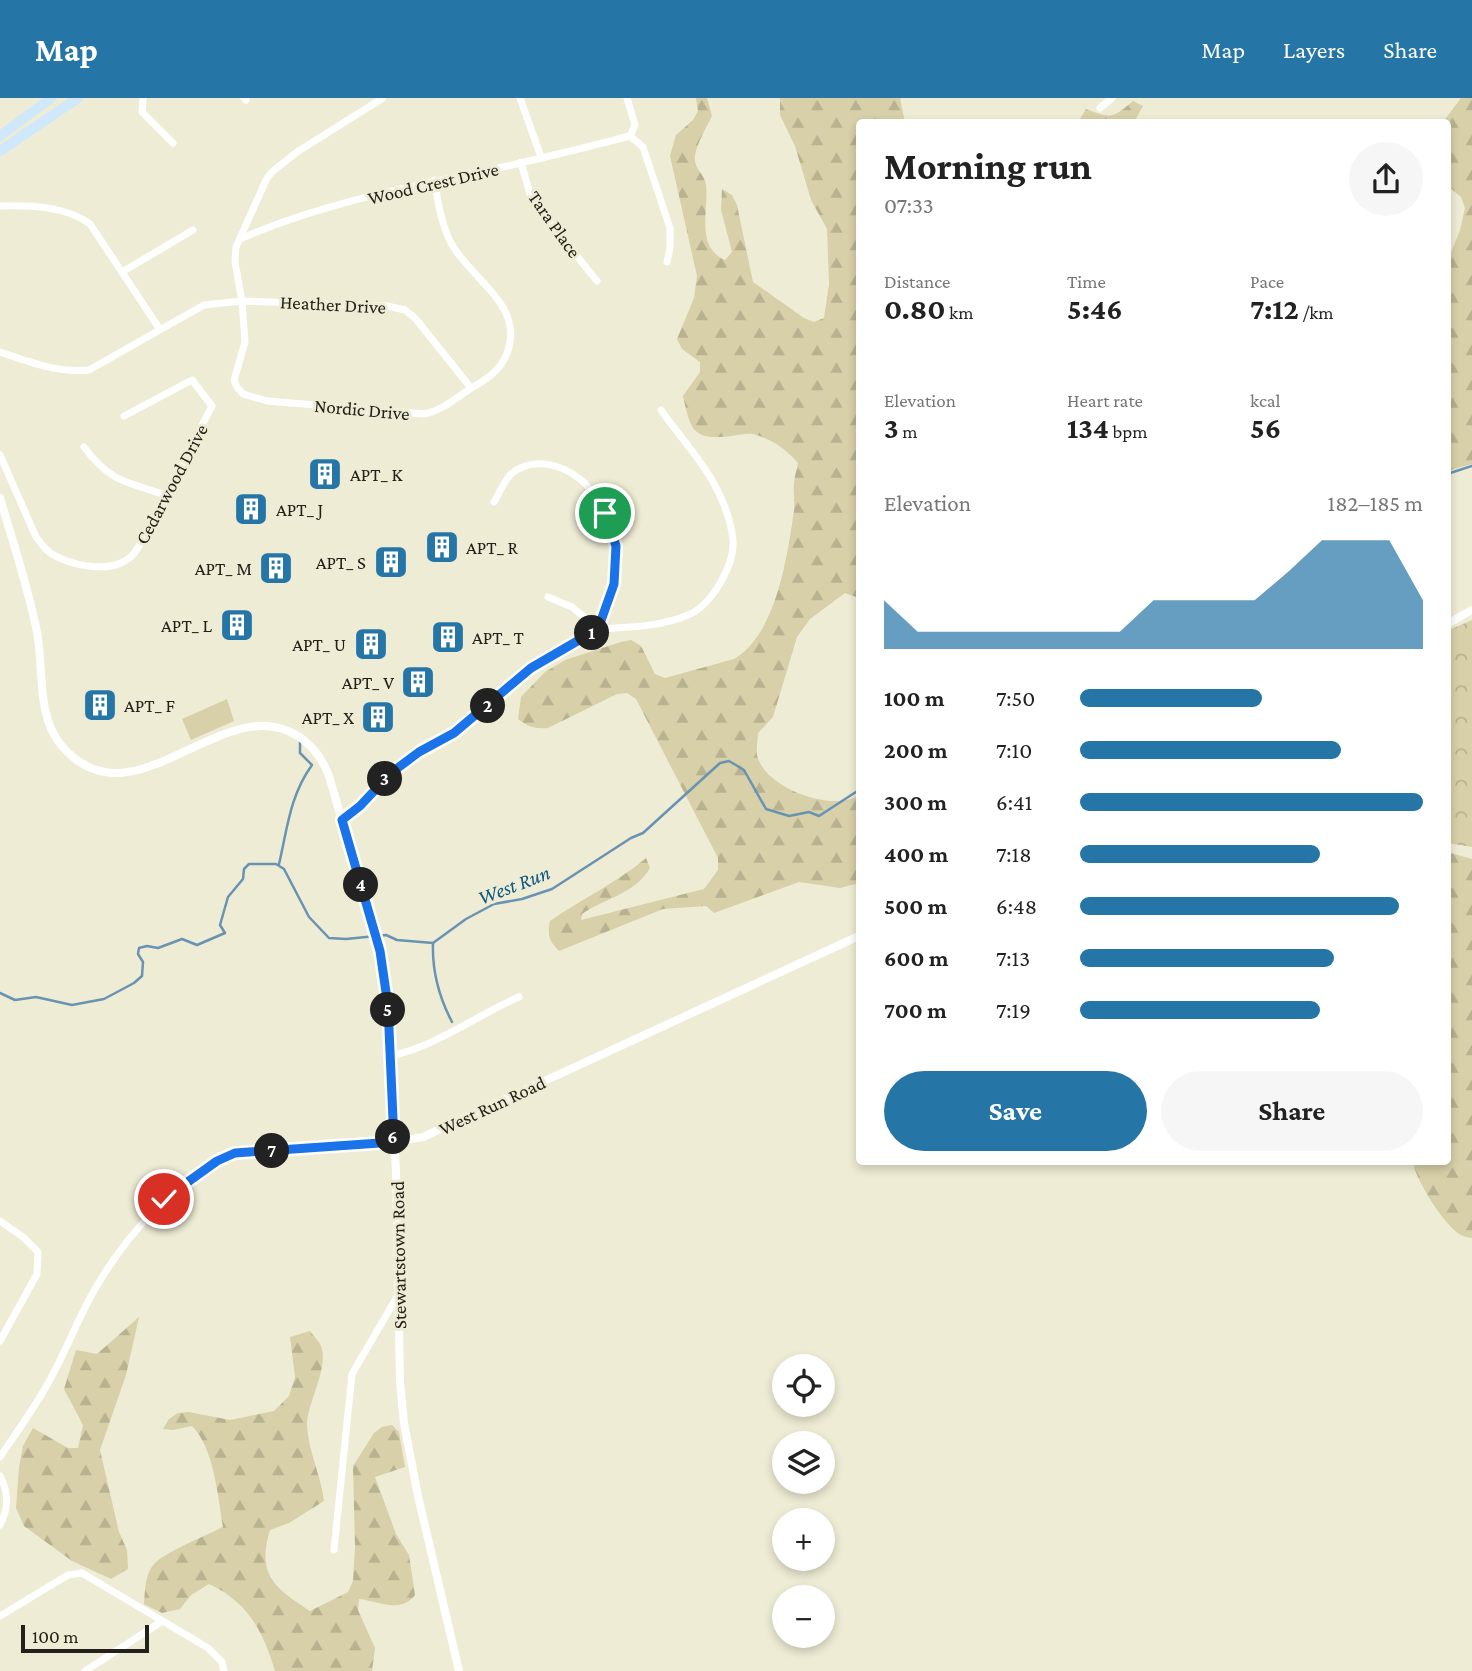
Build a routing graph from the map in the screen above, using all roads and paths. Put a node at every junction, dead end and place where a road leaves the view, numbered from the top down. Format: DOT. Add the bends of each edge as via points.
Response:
graph roads {
  1 [pos="51,98"];
  2 [pos="78,98"];
  3 [pos="143,98"];
  4 [pos="383,98"];
  5 [pos="520,98"];
  6 [pos="627,98"];
  7 [pos="1112,98"];
  8 [pos="1100,108"];
  9 [pos="0,136"];
  10 [pos="630,136"];
  11 [pos="173,143"];
  12 [pos="0,151"];
  13 [pos="541,158"];
  14 [pos="521,162"];
  15 [pos="434,180"];
  16 [pos="0,206"];
  17 [pos="193,230"];
  18 [pos="239,239"];
  19 [pos="667,262"];
  20 [pos="122,272"];
  21 [pos="597,281"];
  22 [pos="242,301"];
  23 [pos="159,328"];
  24 [pos="0,352"];
  25 [pos="471,388"];
  26 [pos="661,411"];
  27 [pos="124,416"];
  28 [pos="84,447"];
  29 [pos="0,455"];
  30 [pos="166,495"];
  31 [pos="0,498"];
  32 [pos="494,502"];
  33 [pos="548,597"];
  34 [pos="1472,610"];
  35 [pos="1451,622"];
  36 [pos="598,629"];
  37 [pos="342,820"];
  38 [pos="856,937"];
  39 [pos="519,997"];
  40 [pos="390,1056"];
  41 [pos="394,1142"];
  42 [pos="0,1221"];
  43 [pos="398,1295"];
  44 [pos="0,1341"];
  45 [pos="0,1457"];
  46 [pos="0,1475"];
  47 [pos="0,1525"];
  48 [pos="334,1550"];
  49 [pos="0,1616"];
  50 [pos="161,1622"];
  51 [pos="85,1671"];
  52 [pos="224,1671"];
  53 [pos="459,1671"];
  1 -- 9 [label="main road"];
  2 -- 12 [label="main road"];
  3 -- 11 [label="street" via="142,112"];
  4 -- 18 [label="street" via="273,171"];
  5 -- 13 [label="street"];
  6 -- 10 [label="street" via="635,125"];
  7 -- 8 [label="street"];
  10 -- 13 [label="street, Wood Crest Drive"];
  10 -- 19 [label="street" via="643,146 670,228"];
  13 -- 14 [label="street, Wood Crest Drive"];
  14 -- 15 [label="street, Wood Crest Drive"];
  14 -- 21 [label="street, Tara Place" via="538,208"];
  15 -- 18 [label="street, Wood Crest Drive" via="274,223"];
  15 -- 25 [label="street, Nordic Drive" via="452,245 499,302 511,325 507,355 499,369"];
  16 -- 20 [label="street" via="34,207 83,219 97,232"];
  17 -- 20 [label="street"];
  18 -- 22 [label="street, Nordic Drive" via="234,254"];
  20 -- 23 [label="street"];
  22 -- 23 [label="street, Heather Drive" via="204,304"];
  22 -- 25 [label="street, Heather Drive" via="405,310"];
  22 -- 25 [label="street, Nordic Drive" via="245,342 234,380 253,398 424,414 446,407"];
  23 -- 24 [label="street, Heather Drive" via="89,370 54,369"];
  26 -- 36 [label="street" via="712,480 727,514 733,543 725,574 712,596 691,615 651,626"];
  27 -- 30 [label="street, Cedarwood Drive" via="192,380 212,406"];
  28 -- 30 [label="street" via="113,477"];
  29 -- 30 [label="street, Cedarwood Drive" via="43,547 83,564 114,566 130,558"];
  31 -- 37 [label="street, Stewartstown Road" via="36,630 46,709 62,746 93,768 116,773 143,769 248,727 280,727 309,743 321,758"];
  32 -- 36 [label="street" via="511,474 530,465 548,462 582,480 605,513 616,546 614,584"];
  33 -- 36 [label="street" via="572,607"];
  34 -- 35 [label="street"];
  36 -- 37 [label="street" via="531,668 454,733 391,773"];
  37 -- 40 [label="street, Stewartstown Road" via="380,951"];
  38 -- 41 [label="street, West Run Road" via="423,1137"];
  39 -- 40 [label="street"];
  40 -- 41 [label="street, Stewartstown Road"];
  41 -- 43 [label="street, Stewartstown Road"];
  41 -- 45 [label="street, West Run Road" via="235,1153 164,1199 95,1289 48,1385"];
  42 -- 44 [label="street" via="38,1252 37,1274"];
  43 -- 48 [label="street" via="352,1374"];
  43 -- 53 [label="street, Stewartstown Road" via="404,1423"];
  46 -- 47 [label="street" via="7,1511"];
  49 -- 50 [label="street" via="68,1575 82,1573"];
  50 -- 51 [label="street"];
  50 -- 52 [label="street" via="208,1648"];
}
